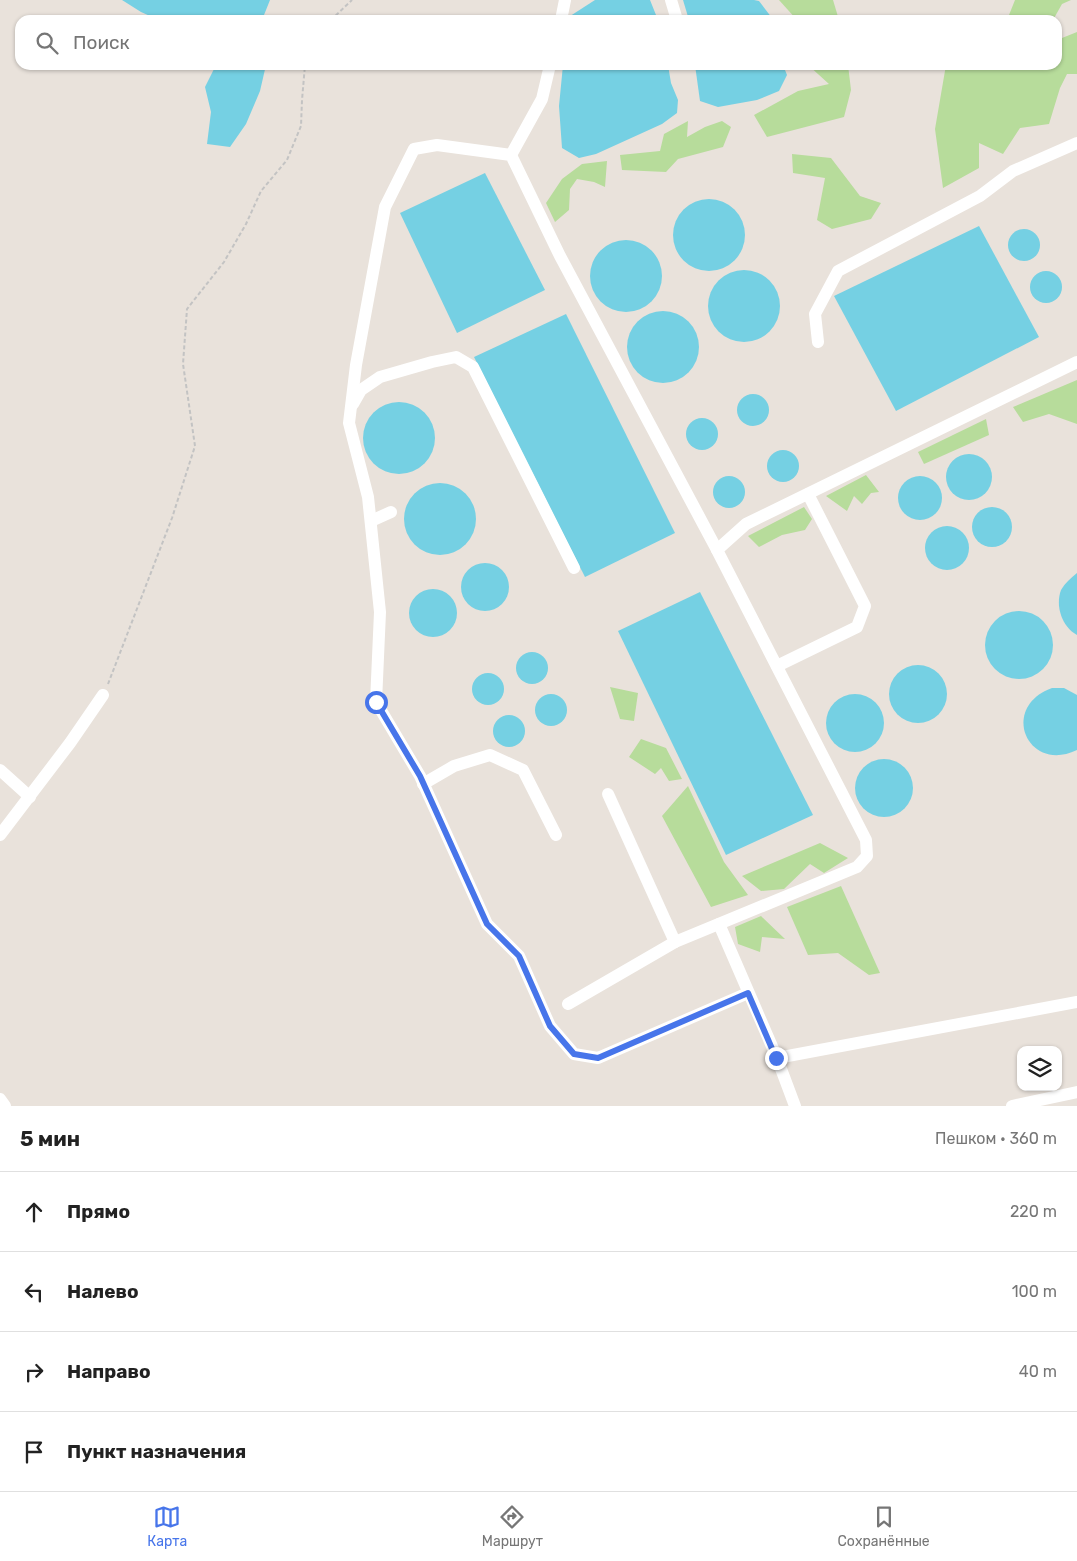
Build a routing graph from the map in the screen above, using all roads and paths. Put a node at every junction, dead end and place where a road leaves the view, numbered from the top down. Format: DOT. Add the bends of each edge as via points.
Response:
graph roads {
  1 [pos="352,0"];
  2 [pos="565,0"];
  3 [pos="671,0"];
  4 [pos="336,15"];
  5 [pos="562,15"];
  6 [pos="676,15"];
  7 [pos="305,70"];
  8 [pos="549,70"];
  9 [pos="1077,143"];
  10 [pos="511,155"];
  11 [pos="818,342"];
  12 [pos="1077,362"];
  13 [pos="350,409"];
  14 [pos="808,494"];
  15 [pos="392,512"];
  16 [pos="371,521"];
  17 [pos="717,550"];
  18 [pos="574,568"];
  19 [pos="777,666"];
  20 [pos="103,695"];
  21 [pos="0,770"];
  22 [pos="423,784"];
  23 [pos="608,794"];
  24 [pos="30,797"];
  25 [pos="0,835"];
  26 [pos="556,835"];
  27 [pos="719,924"];
  28 [pos="675,942"];
  29 [pos="748,993"];
  30 [pos="1077,1002"];
  31 [pos="568,1004"];
  32 [pos="776,1058"];
  33 [pos="1077,1092"];
  34 [pos="0,1099"];
  35 [pos="5,1106"];
  36 [pos="796,1106"];
  37 [pos="1012,1106"];
  1 -- 4 [label="path"];
  2 -- 5 [label="street"];
  3 -- 6 [label="street"];
  7 -- 20 [label="path" via="301,126 287,160 261,191 224,262 186,309 183,364 195,446 172,518"];
  8 -- 10 [label="street" via="542,99"];
  9 -- 11 [label="street" via="1013,170 980,196 838,271 815,314"];
  10 -- 13 [label="street" via="437,145 414,149 385,207"];
  10 -- 17 [label="street" via="565,265"];
  12 -- 14 [label="street"];
  13 -- 16 [label="street" via="349,423"];
  13 -- 18 [label="street" via="361,390 380,377 456,357 473,367"];
  14 -- 17 [label="street" via="746,524"];
  14 -- 19 [label="street" via="865,606 857,627"];
  15 -- 16 [label="street"];
  16 -- 22 [label="street" via="380,612 376,702"];
  17 -- 19 [label="street"];
  19 -- 27 [label="street" via="866,840 867,856 857,867"];
  20 -- 24 [label="street"];
  21 -- 24 [label="street"];
  22 -- 26 [label="street" via="454,766 490,755 523,770"];
  22 -- 29 [label="street" via="487,924 519,956 550,1026 574,1054 598,1058"];
  23 -- 28 [label="street"];
  24 -- 25 [label="street"];
  27 -- 28 [label="street"];
  27 -- 29 [label="street"];
  28 -- 31 [label="street"];
  29 -- 32 [label="street"];
  30 -- 32 [label="street"];
  32 -- 36 [label="street"];
  33 -- 37 [label="street"];
  34 -- 35 [label="street"];
}
